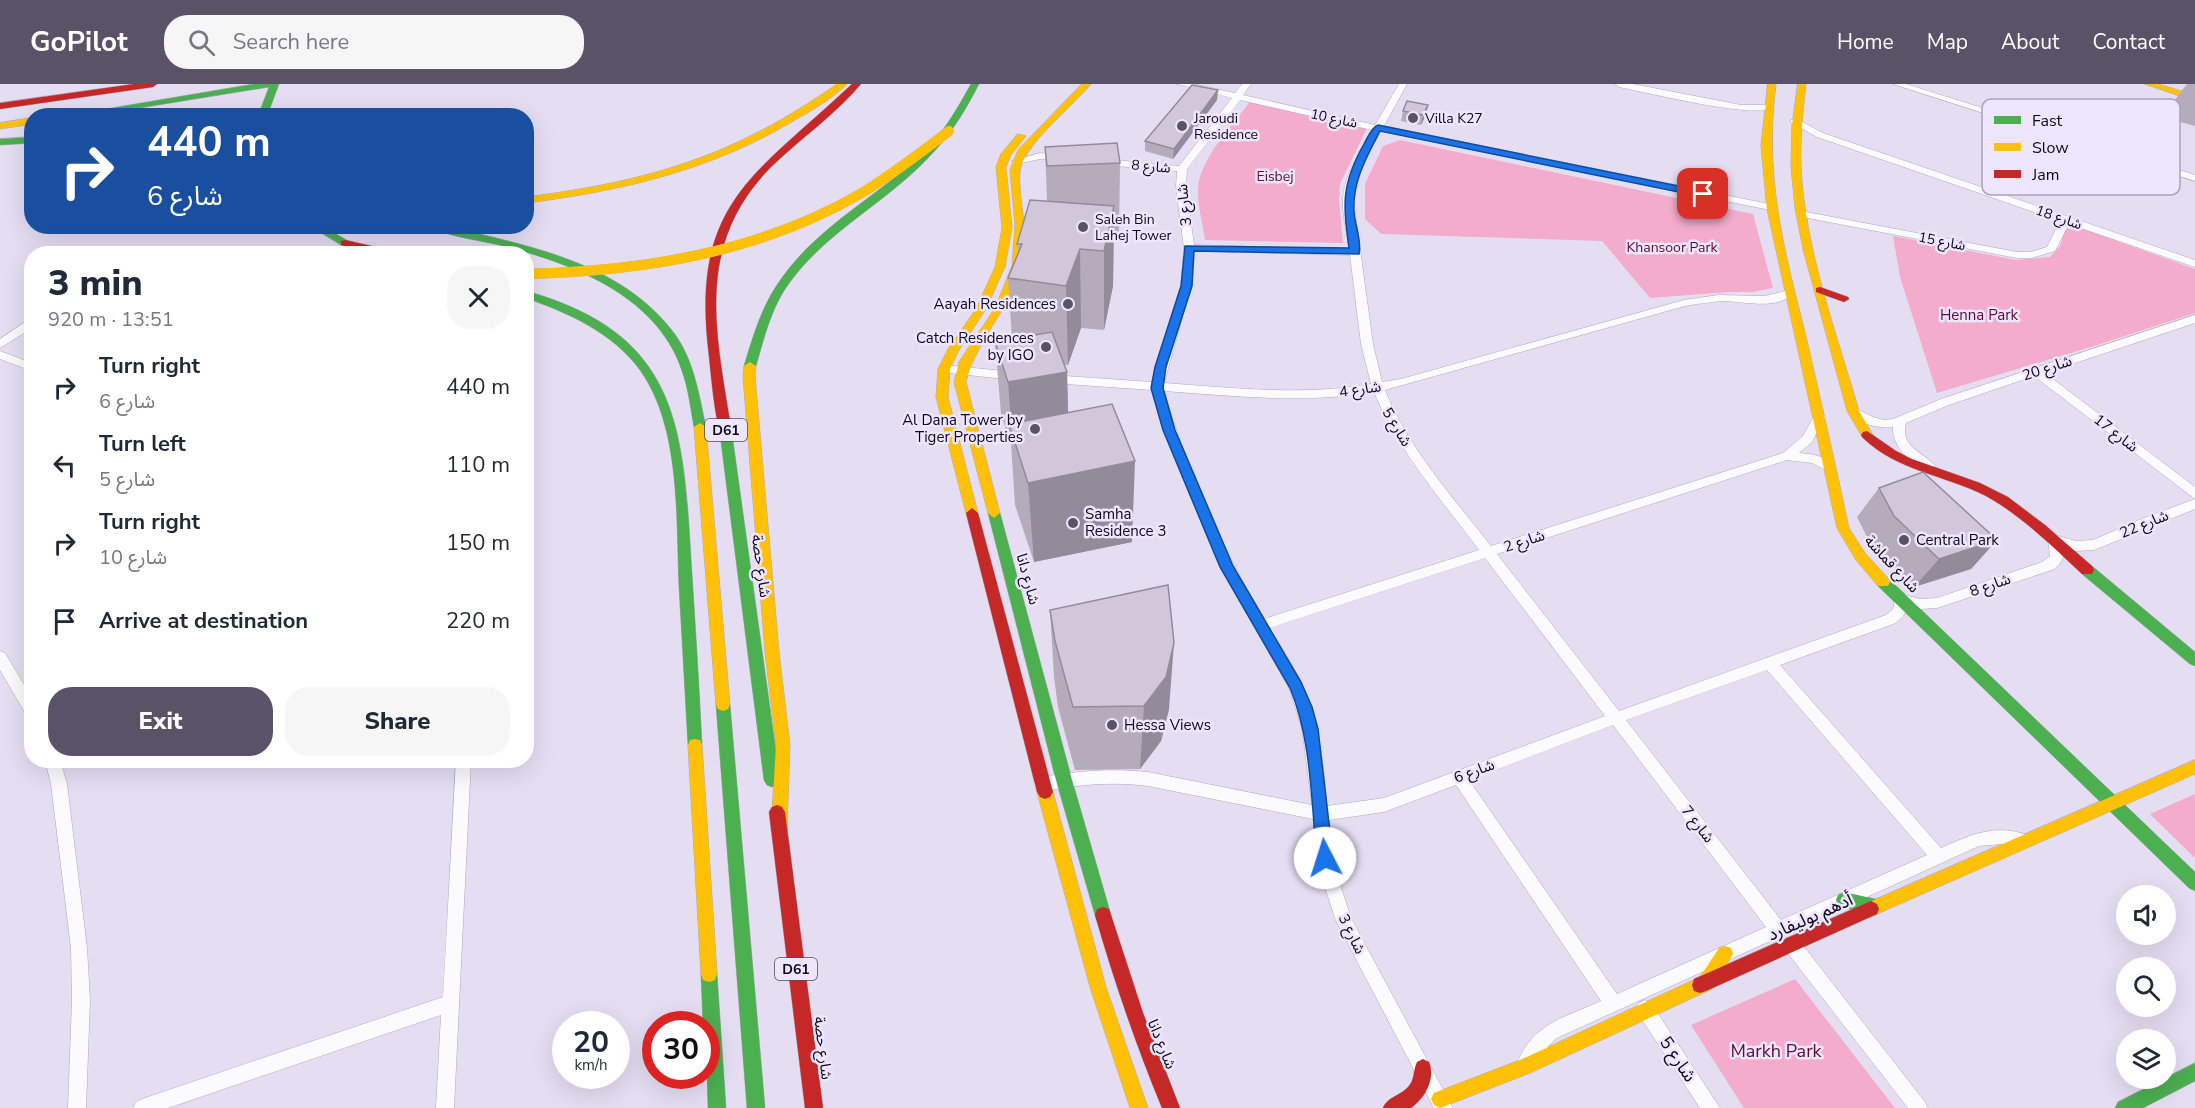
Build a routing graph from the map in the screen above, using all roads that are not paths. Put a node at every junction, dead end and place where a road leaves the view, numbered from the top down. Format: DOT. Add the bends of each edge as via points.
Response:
graph roads {
  1 [pos="54,84"];
  2 [pos="153,84"];
  3 [pos="271,84"];
  4 [pos="275,84"];
  5 [pos="843,84"];
  6 [pos="857,84"];
  7 [pos="975,84"];
  8 [pos="1070,84"];
  9 [pos="1087,84"];
  10 [pos="1181,84"];
  11 [pos="1247,84"];
  12 [pos="1403,84"];
  13 [pos="1618,84"];
  14 [pos="1772,84"];
  15 [pos="1802,84"];
  16 [pos="1897,84"];
  17 [pos="2149,84"];
  18 [pos="2171,87"];
  19 [pos="2195,89"];
  20 [pos="0,94"];
  21 [pos="2195,96"];
  22 [pos="1236,98"];
  23 [pos="0,106"];
  24 [pos="120,108"];
  25 [pos="264,108"];
  26 [pos="1982,111"];
  27 [pos="1766,114"];
  28 [pos="1795,121"];
  29 [pos="24,122"];
  30 [pos="0,126"];
  31 [pos="1378,128"];
  32 [pos="949,131"];
  33 [pos="1820,135"];
  34 [pos="1794,136"];
  35 [pos="24,140"];
  36 [pos="1033,141"];
  37 [pos="0,142"];
  38 [pos="1048,156"];
  39 [pos="1017,160"];
  40 [pos="1182,169"];
  41 [pos="2180,173"];
  42 [pos="2195,178"];
  43 [pos="1982,191"];
  44 [pos="1994,195"];
  45 [pos="534,199"];
  46 [pos="1770,207"];
  47 [pos="1801,214"];
  48 [pos="2066,220"];
  49 [pos="329,234"];
  50 [pos="467,234"];
  51 [pos="345,243"];
  52 [pos="350,246"];
  53 [pos="358,246"];
  54 [pos="516,246"];
  55 [pos="1189,248"];
  56 [pos="534,251"];
  57 [pos="1355,252"];
  58 [pos="2195,264"];
  59 [pos="534,274"];
  60 [pos="1820,290"];
  61 [pos="1789,293"];
  62 [pos="534,297"];
  63 [pos="1844,299"];
  64 [pos="1765,300"];
  65 [pos="1795,316"];
  66 [pos="2195,319"];
  67 [pos="24,328"];
  68 [pos="0,344"];
  69 [pos="0,355"];
  70 [pos="24,364"];
  71 [pos="944,369"];
  72 [pos="960,371"];
  73 [pos="2036,372"];
  74 [pos="1376,387"];
  75 [pos="1157,388"];
  76 [pos="1853,411"];
  77 [pos="1819,417"];
  78 [pos="1900,422"];
  79 [pos="1787,456"];
  80 [pos="1830,467"];
  81 [pos="1940,473"];
  82 [pos="2195,494"];
  83 [pos="2195,504"];
  84 [pos="2055,540"];
  85 [pos="2094,545"];
  86 [pos="1488,552"];
  87 [pos="2095,574"];
  88 [pos="1901,599"];
  89 [pos="1891,619"];
  90 [pos="1927,624"];
  91 [pos="1261,625"];
  92 [pos="0,657"];
  93 [pos="2195,660"];
  94 [pos="1770,663"];
  95 [pos="24,698"];
  96 [pos="1616,718"];
  97 [pos="2195,767"];
  98 [pos="54,768"];
  99 [pos="464,768"];
  100 [pos="1458,776"];
  101 [pos="1064,780"];
  102 [pos="1042,784"];
  103 [pos="2111,802"];
  104 [pos="1322,814"];
  105 [pos="779,830"];
  106 [pos="2024,841"];
  107 [pos="1940,857"];
  108 [pos="2195,883"];
  109 [pos="1844,900"];
  110 [pos="1878,906"];
  111 [pos="1779,930"];
  112 [pos="1792,945"];
  113 [pos="1725,954"];
  114 [pos="1706,983"];
  115 [pos="451,1003"];
  116 [pos="1613,1004"];
  117 [pos="1645,1009"];
  118 [pos="1524,1067"];
  119 [pos="1423,1068"];
  120 [pos="2195,1072"];
  121 [pos="1442,1104"];
  122 [pos="77,1108"];
  123 [pos="142,1108"];
  124 [pos="445,1108"];
  125 [pos="717,1108"];
  126 [pos="756,1108"];
  127 [pos="814,1108"];
  128 [pos="1139,1108"];
  129 [pos="1171,1108"];
  130 [pos="1392,1108"];
  131 [pos="1710,1108"];
  132 [pos="1919,1108"];
  133 [pos="2124,1108"];
  1 -- 20 [label="main road"];
  2 -- 23 [label="main road"];
  3 -- 24 [label="main road"];
  4 -- 25 [label="main road"];
  5 -- 45 [label="main road" via="816,108 784,126 702,162 626,184"];
  6 -- 105 [label="main road, شارع حصة / D61" via="770,162 738,198 717,239 708,282"];
  7 -- 32 [label="main road"];
  8 -- 71 [label="main road" via="1002,160 1000,174 1007,228 999,267 981,309"];
  9 -- 36 [label="main road"];
  10 -- 22 [label="street, شارع 10"];
  11 -- 22 [label="street, شارع 3"];
  12 -- 31 [label="street, شارع 5"];
  13 -- 27 [label="street"];
  14 -- 27 [label="main road, شارع قماشة"];
  15 -- 28 [label="main road"];
  16 -- 26 [label="street"];
  17 -- 18 [label="main road"];
  18 -- 19 [label="main road"];
  18 -- 21 [label="main road"];
  22 -- 31 [label="street, شارع 10"];
  22 -- 40 [label="street, شارع 3"];
  27 -- 46 [label="main road, شارع قماشة"];
  28 -- 33 [label="street, شارع 18"];
  28 -- 34 [label="main road"];
  29 -- 30 [label="main road"];
  31 -- 46 [label="street, شارع 10"];
  31 -- 57 [label="street, شارع 5" via="1350,186"];
  32 -- 59 [label="main road, bridge" via="870,188 819,215 758,239 691,257 620,269"];
  32 -- 105 [label="main road, bridge" via="916,165 814,246 787,273 771,297 754,339 749,376 783,745"];
  33 -- 34 [label="street, شارع 18"];
  33 -- 43 [label="street, شارع 18"];
  34 -- 47 [label="main road"];
  35 -- 37 [label="main road"];
  36 -- 38 [label="street"];
  36 -- 39 [label="main road"];
  38 -- 39 [label="street, شارع 8"];
  38 -- 40 [label="street, شارع 8"];
  39 -- 72 [label="main road" via="1022,230 1013,281"];
  40 -- 55 [label="street, شارع 3" via="1180,187"];
  41 -- 42 [label="street"];
  44 -- 48 [label="street, شارع 18"];
  46 -- 47 [label="main road" via="1786,216"];
  46 -- 61 [label="main road, شارع قماشة"];
  47 -- 48 [label="street, شارع 15" via="2031,255 2051,249"];
  47 -- 60 [label="main road"];
  48 -- 58 [label="street, شارع 18"];
  49 -- 51 [label="main road"];
  50 -- 54 [label="main road"];
  51 -- 52 [label="main road"];
  51 -- 53 [label="main road"];
  55 -- 57 [label="street"];
  55 -- 75 [label="street, شارع 3" via="1186,286"];
  56 -- 126 [label="main road" via="599,274 647,306 677,342 694,385"];
  57 -- 74 [label="street, شارع 5" via="1366,346"];
  60 -- 63 [label="main road"];
  60 -- 76 [label="main road"];
  61 -- 64 [label="street, شارع 4"];
  61 -- 65 [label="main road, شارع قماشة"];
  62 -- 125 [label="main road" via="571,310 621,343 645,370 663,403 671,434 681,507"];
  64 -- 65 [label="street, شارع 4"];
  64 -- 74 [label="street, شارع 4" via="1719,298 1684,303"];
  65 -- 77 [label="main road, شارع قماشة"];
  66 -- 73 [label="street, شارع 20"];
  67 -- 68 [label="street"];
  69 -- 70 [label="street"];
  71 -- 72 [label="street, شارع 4"];
  71 -- 102 [label="main road" via="942,397"];
  72 -- 75 [label="street, شارع 4"];
  72 -- 101 [label="main road, شارع دانا" via="962,394"];
  73 -- 78 [label="street, شارع 20" via="1945,402"];
  73 -- 82 [label="street, شارع 17"];
  74 -- 75 [label="street, شارع 4" via="1340,393 1272,395"];
  74 -- 86 [label="street, شارع 5" via="1403,440"];
  75 -- 91 [label="street, شارع 3" via="1169,430 1227,567"];
  76 -- 78 [label="street, شارع 20" via="1878,423"];
  76 -- 81 [label="main road" via="1874,443"];
  77 -- 79 [label="street, شارع 2" via="1808,438"];
  77 -- 80 [label="main road, شارع قماشة"];
  78 -- 81 [label="street" via="1898,436 1902,444"];
  79 -- 80 [label="street, شارع 2" via="1814,459"];
  79 -- 86 [label="street, شارع 2"];
  80 -- 88 [label="main road, شارع قماشة" via="1839,515 1849,541 1869,568"];
  81 -- 84 [label="main road" via="1990,493"];
  83 -- 85 [label="street, شارع 22"];
  84 -- 85 [label="street, شارع 22" via="2076,546"];
  84 -- 87 [label="main road"];
  84 -- 88 [label="street, شارع 8" via="2058,557 2047,566 1937,603"];
  85 -- 87 [label="street" via="2089,558"];
  86 -- 91 [label="street, شارع 2"];
  86 -- 96 [label="street, شارع 5"];
  87 -- 93 [label="main road"];
  88 -- 89 [label="street" via="1899,611"];
  88 -- 90 [label="main road, شارع قماشة"];
  89 -- 90 [label="street, شارع 6"];
  89 -- 94 [label="street, شارع 6"];
  90 -- 103 [label="main road, شارع قماشة"];
  91 -- 104 [label="street, شارع 3" via="1305,707"];
  92 -- 95 [label="street"];
  94 -- 96 [label="street, شارع 6"];
  94 -- 107 [label="street"];
  96 -- 100 [label="street, شارع 6"];
  96 -- 111 [label="street, شارع 7"];
  97 -- 103 [label="main road, أدهم بوليفارد"];
  98 -- 122 [label="street" via="79,948"];
  99 -- 115 [label="street"];
  100 -- 104 [label="street, شارع 6" via="1384,805"];
  100 -- 116 [label="street"];
  101 -- 102 [label="street, شارع 6"];
  101 -- 104 [label="street, شارع 6" via="1094,776 1148,779"];
  101 -- 129 [label="main road, شارع دانا" via="1122,982"];
  102 -- 128 [label="main road" via="1118,1056"];
  103 -- 106 [label="main road, أدهم بوليفارد"];
  103 -- 108 [label="main road, شارع قماشة"];
  104 -- 119 [label="street, شارع 3" via="1325,858 1344,921"];
  105 -- 127 [label="main road, شارع حصة / D61"];
  106 -- 107 [label="street" via="1978,839"];
  106 -- 110 [label="main road, أدهم بوليفارد"];
  107 -- 109 [label="street"];
  109 -- 110 [label="main road"];
  109 -- 111 [label="street"];
  110 -- 112 [label="main road, أدهم بوليفارد"];
  111 -- 113 [label="street"];
  112 -- 114 [label="main road, أدهم بوليفارد"];
  112 -- 132 [label="street"];
  113 -- 114 [label="main road"];
  113 -- 116 [label="street"];
  114 -- 117 [label="main road, أدهم بوليفارد"];
  115 -- 123 [label="street"];
  115 -- 124 [label="street"];
  116 -- 118 [label="street" via="1551,1030"];
  117 -- 118 [label="main road, أدهم بوليفارد"];
  117 -- 131 [label="street, شارع 5"];
  118 -- 121 [label="main road, أدهم بوليفارد"];
  119 -- 121 [label="street, شارع 3"];
  119 -- 130 [label="main road" via="1423,1083 1416,1095"];
  120 -- 133 [label="main road"];
}
